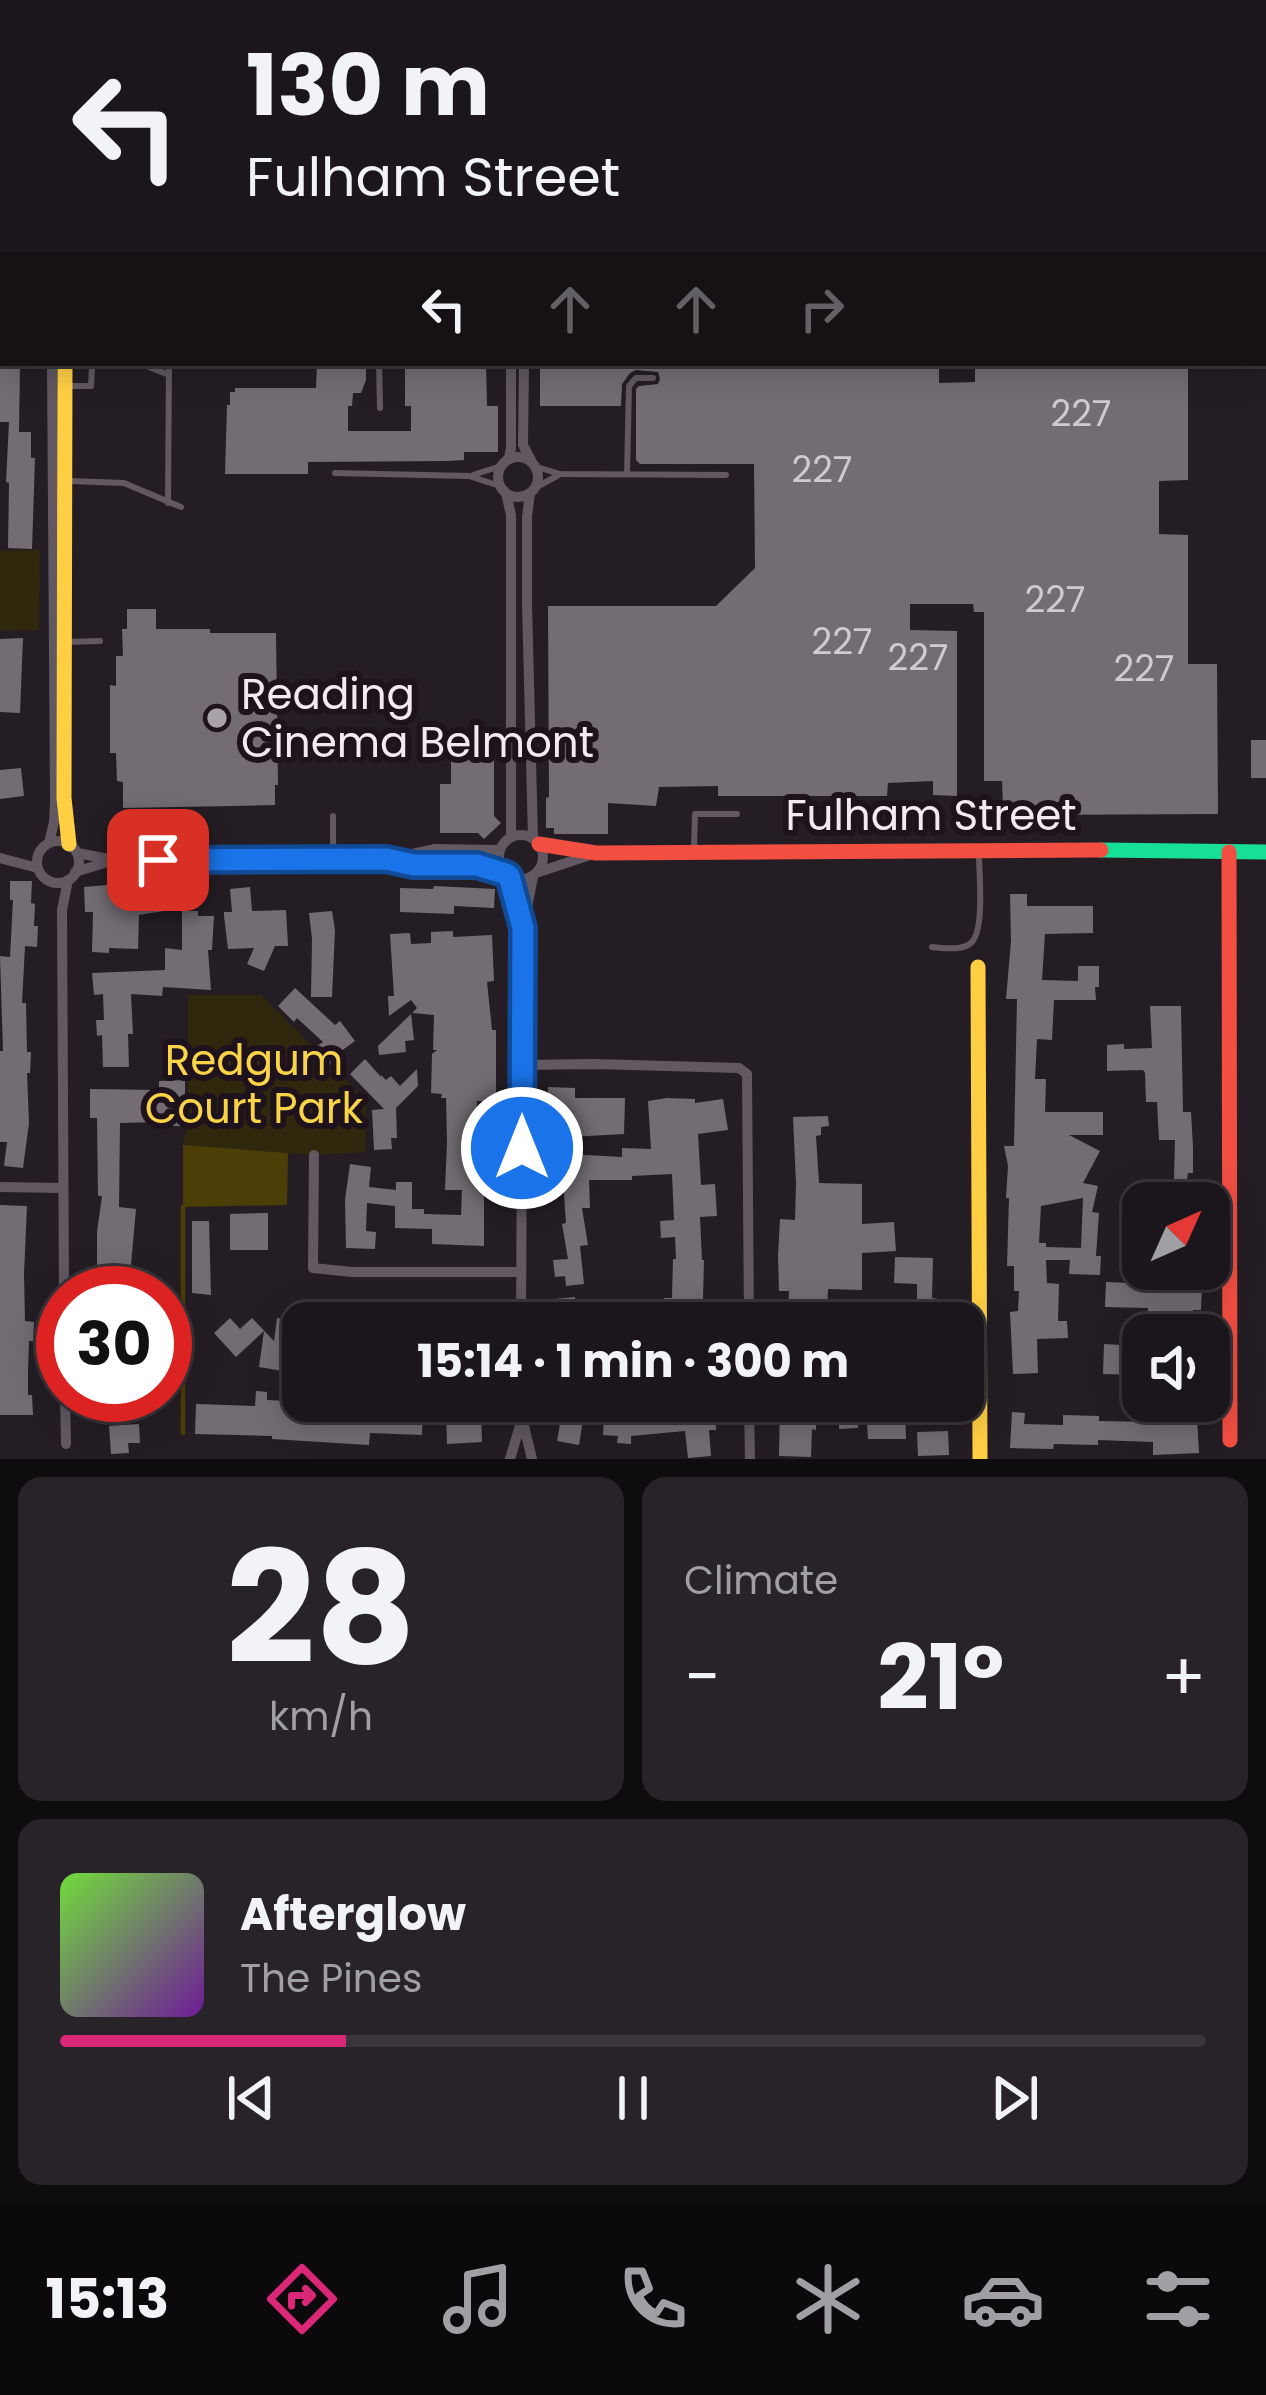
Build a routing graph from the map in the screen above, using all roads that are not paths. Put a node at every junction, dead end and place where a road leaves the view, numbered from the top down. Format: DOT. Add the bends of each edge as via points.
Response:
graph roads {
  1 [pos="53,366"];
  2 [pos="64,366"];
  3 [pos="93,366"];
  4 [pos="146,366"];
  5 [pos="169,366"];
  6 [pos="379,366"];
  7 [pos="511,366"];
  8 [pos="524,366"];
  9 [pos="169,375"];
  10 [pos="653,378"];
  11 [pos="59,386"];
  12 [pos="380,408"];
  13 [pos="505,462"];
  14 [pos="535,465"];
  15 [pos="335,473"];
  16 [pos="560,474"];
  17 [pos="627,474"];
  18 [pos="726,475"];
  19 [pos="469,476"];
  20 [pos="59,482"];
  21 [pos="503,490"];
  22 [pos="532,491"];
  23 [pos="168,503"];
  24 [pos="181,507"];
  25 [pos="100,640"];
  26 [pos="59,642"];
  27 [pos="737,814"];
  28 [pos="333,815"];
  29 [pos="511,837"];
  30 [pos="536,841"];
  31 [pos="49,843"];
  32 [pos="73,849"];
  33 [pos="500,850"];
  34 [pos="694,852"];
  35 [pos="979,852"];
  36 [pos="1229,852"];
  37 [pos="1266,852"];
  38 [pos="596,853"];
  39 [pos="0,857"];
  40 [pos="333,858"];
  41 [pos="386,859"];
  42 [pos="114,860"];
  43 [pos="38,861"];
  44 [pos="536,874"];
  45 [pos="507,875"];
  46 [pos="71,876"];
  47 [pos="52,882"];
  48 [pos="62,910"];
  49 [pos="523,928"];
  50 [pos="932,947"];
  51 [pos="978,967"];
  52 [pos="522,1065"];
  53 [pos="314,1155"];
  54 [pos="0,1187"];
  55 [pos="63,1188"];
  56 [pos="64,1266"];
  57 [pos="521,1272"];
  58 [pos="521,1302"];
  59 [pos="749,1302"];
  60 [pos="65,1422"];
  61 [pos="521,1422"];
  62 [pos="523,1422"];
  63 [pos="749,1422"];
  64 [pos="1230,1441"];
  65 [pos="65,1444"];
  66 [pos="510,1459"];
  67 [pos="532,1459"];
  68 [pos="750,1459"];
  69 [pos="980,1459"];
  1 -- 11 [label="street"];
  2 -- 11 [label="street"];
  3 -- 11 [label="lane" via="92,386"];
  4 -- 9 [label="lane"];
  5 -- 9 [label="lane"];
  6 -- 12 [label="lane"];
  7 -- 13 [label="street" via="512,448"];
  8 -- 14 [label="street" via="523,445"];
  9 -- 23 [label="lane"];
  10 -- 17 [label="lane" via="629,386"];
  11 -- 20 [label="street"];
  13 -- 14 [label="street"];
  13 -- 19 [label="lane"];
  13 -- 21 [label="street" via="498,472"];
  14 -- 16 [label="lane"];
  14 -- 22 [label="street"];
  15 -- 19 [label="lane"];
  16 -- 17 [label="lane"];
  16 -- 22 [label="lane"];
  17 -- 18 [label="lane"];
  19 -- 21 [label="lane"];
  20 -- 23 [label="lane" via="124,483"];
  20 -- 26 [label="street"];
  21 -- 22 [label="street" via="518,497"];
  21 -- 29 [label="street" via="511,515"];
  22 -- 30 [label="street" via="527,603"];
  23 -- 24 [label="lane"];
  25 -- 26 [label="lane"];
  26 -- 31 [label="street"];
  26 -- 32 [label="street"];
  27 -- 34 [label="lane" via="695,814"];
  28 -- 40 [label="lane"];
  29 -- 30 [label="street"];
  29 -- 33 [label="street"];
  30 -- 38 [label="street, Fulham Street"];
  30 -- 44 [label="street" via="544,858"];
  31 -- 32 [label="street"];
  31 -- 43 [label="street"];
  32 -- 42 [label="street"];
  32 -- 46 [label="street"];
  33 -- 41 [label="street" via="435,849"];
  33 -- 45 [label="street"];
  34 -- 35 [label="street, Fulham Street"];
  34 -- 38 [label="street, Fulham Street"];
  35 -- 36 [label="street, Fulham Street"];
  35 -- 50 [label="lane" via="974,940"];
  36 -- 37 [label="street, Fulham Street"];
  36 -- 64 [label="street"];
  38 -- 44 [label="street, Fulham Street"];
  39 -- 43 [label="street"];
  40 -- 41 [label="street"];
  40 -- 42 [label="street"];
  41 -- 45 [label="street"];
  42 -- 46 [label="street"];
  43 -- 47 [label="street"];
  44 -- 45 [label="street"];
  44 -- 49 [label="street"];
  45 -- 49 [label="street"];
  46 -- 47 [label="street"];
  46 -- 48 [label="street"];
  47 -- 48 [label="street"];
  48 -- 55 [label="street"];
  49 -- 52 [label="street"];
  51 -- 69 [label="street"];
  52 -- 57 [label="street"];
  52 -- 59 [label="street" via="747,1073"];
  53 -- 57 [label="street" via="313,1268"];
  54 -- 55 [label="street"];
  55 -- 56 [label="street"];
  57 -- 58 [label="street"];
  60 -- 65 [label="street"];
  61 -- 66 [label="street"];
  62 -- 67 [label="street"];
  63 -- 68 [label="street"];
}
